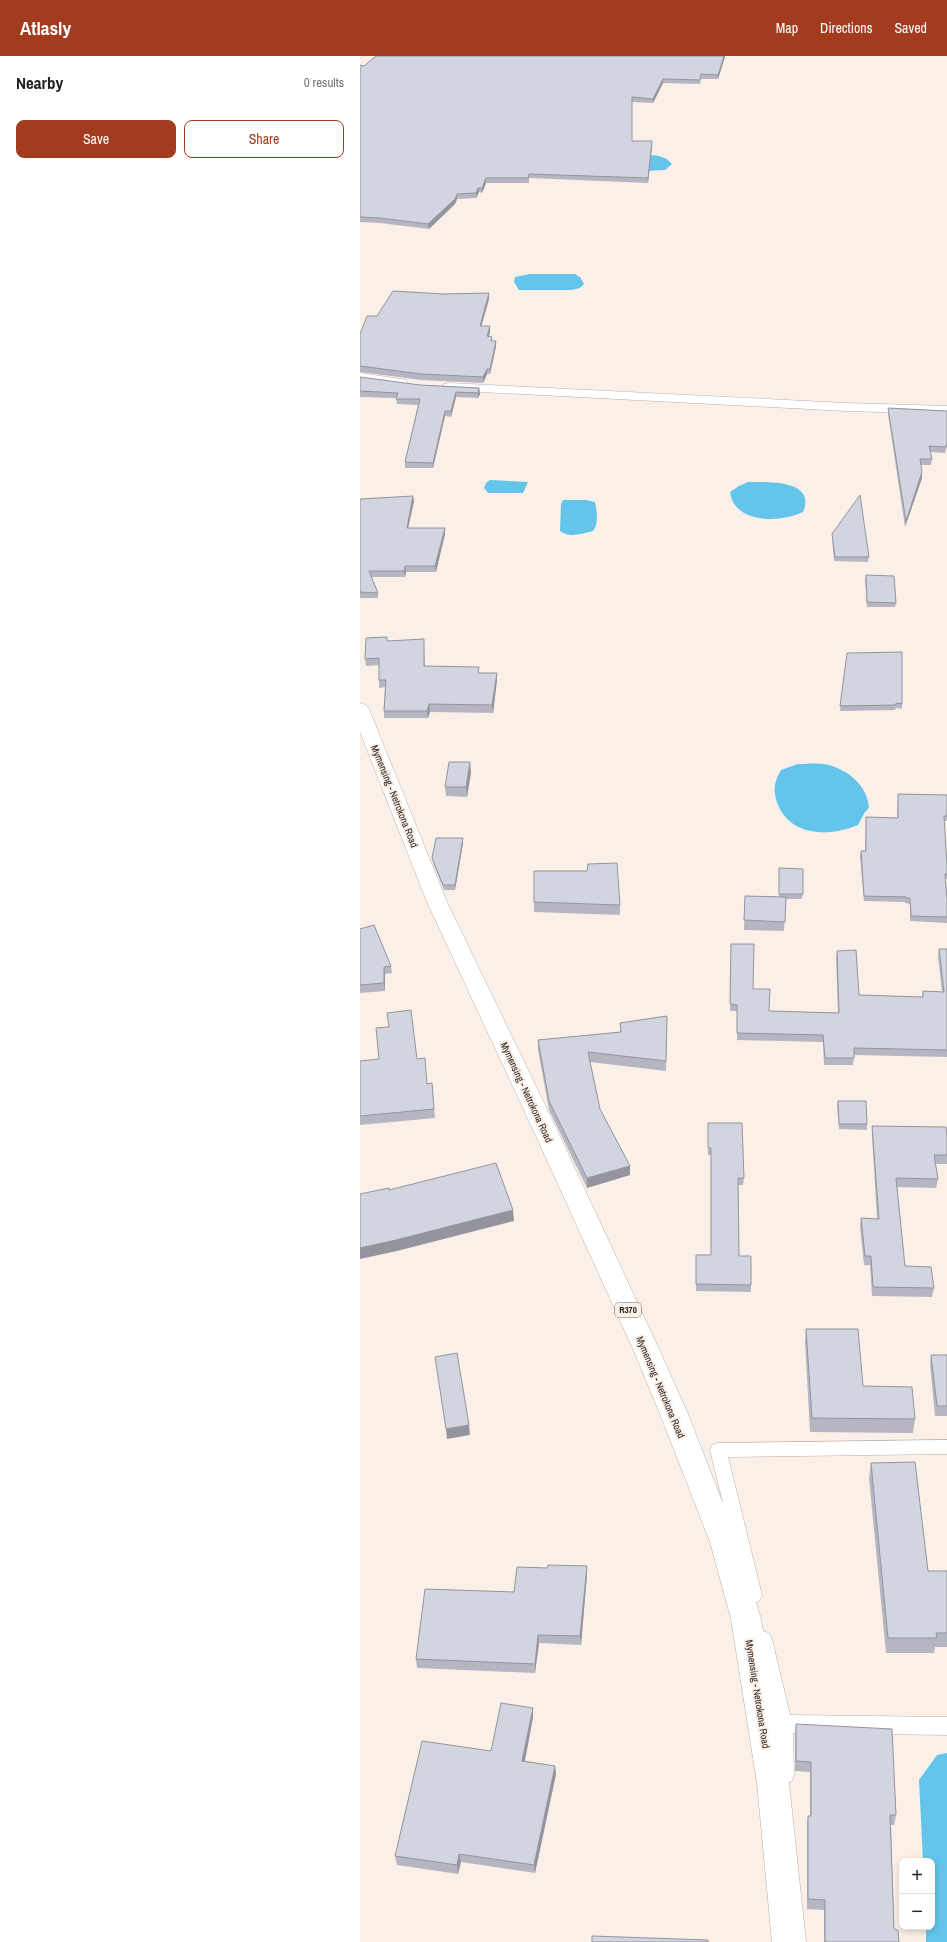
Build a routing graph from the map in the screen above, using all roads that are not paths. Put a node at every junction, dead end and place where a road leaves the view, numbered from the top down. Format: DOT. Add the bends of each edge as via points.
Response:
graph roads {
  1 [pos="360,377"];
  2 [pos="414,384"];
  3 [pos="436,386"];
  4 [pos="947,410"];
  5 [pos="360,710"];
  6 [pos="947,1447"];
  7 [pos="783,1724"];
  8 [pos="947,1726"];
  9 [pos="788,1942"];
  10 [pos="800,1942"];
  1 -- 2 [label="main road"];
  3 -- 4 [label="main road" via="838,407"];
  5 -- 9 [label="main road, Mymensing - Netrokona Road / R370" via="437,902 646,1349 724,1542 746,1619 773,1783"];
  6 -- 7 [label="lane" via="718,1450"];
  7 -- 8 [label="lane"];
  7 -- 10 [label="lane" via="789,1858"];
}
